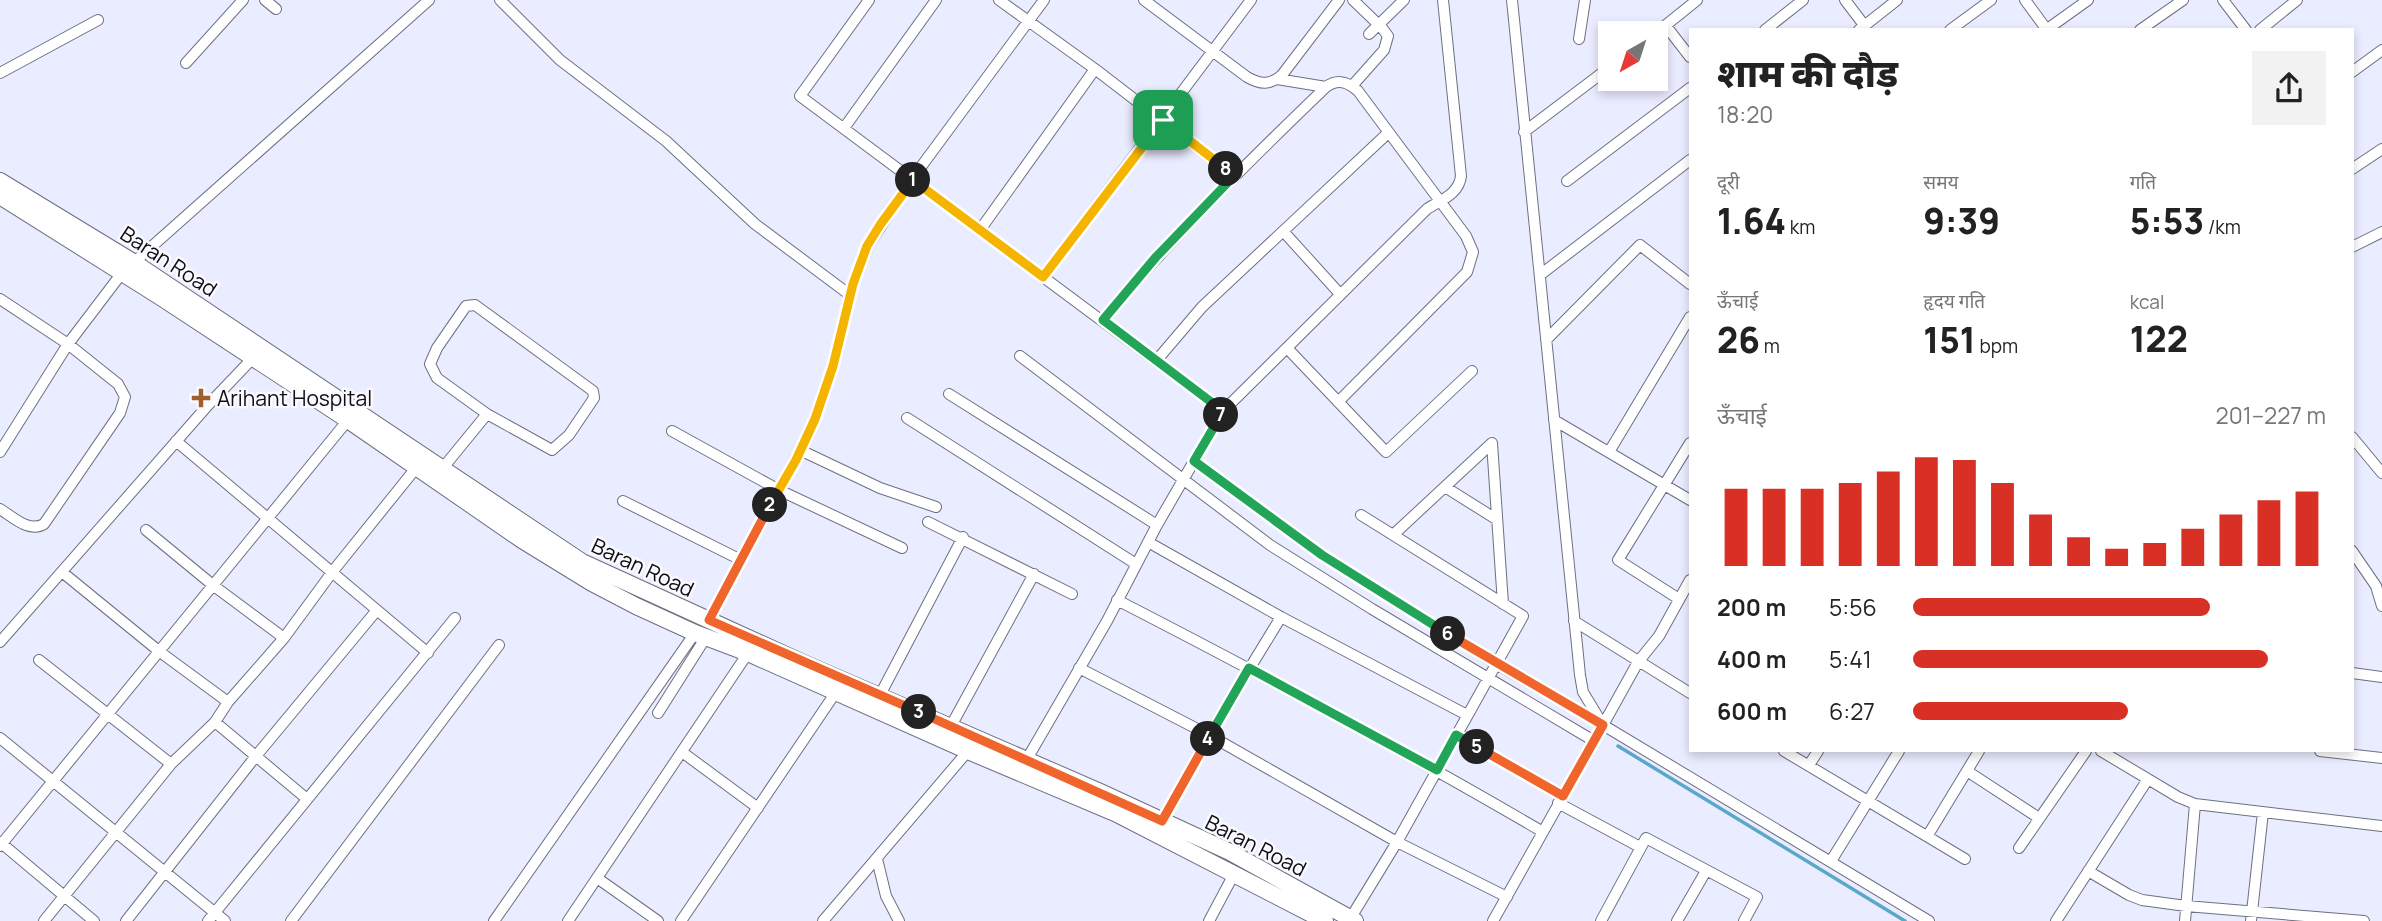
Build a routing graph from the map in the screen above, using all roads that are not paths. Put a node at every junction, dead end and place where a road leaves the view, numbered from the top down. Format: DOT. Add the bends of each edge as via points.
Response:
graph roads {
  1 [pos="243,0"];
  2 [pos="265,0"];
  3 [pos="429,0"];
  4 [pos="500,0"];
  5 [pos="869,0"];
  6 [pos="936,0"];
  7 [pos="999,0"];
  8 [pos="1044,0"];
  9 [pos="1144,0"];
  10 [pos="1251,0"];
  11 [pos="1339,0"];
  12 [pos="1353,0"];
  13 [pos="1404,0"];
  14 [pos="1443,0"];
  15 [pos="1512,0"];
  16 [pos="1585,0"];
  17 [pos="1697,0"];
  18 [pos="1803,0"];
  19 [pos="1844,0"];
  20 [pos="1897,0"];
  21 [pos="1991,0"];
  22 [pos="2025,0"];
  23 [pos="2088,0"];
  24 [pos="2183,0"];
  25 [pos="2223,0"];
  26 [pos="2297,0"];
  27 [pos="276,9"];
  28 [pos="98,20"];
  29 [pos="1028,22"];
  30 [pos="1379,24"];
  31 [pos="1668,24"];
  32 [pos="1768,28"];
  33 [pos="1862,28"];
  34 [pos="1953,28"];
  35 [pos="2045,28"];
  36 [pos="2049,28"];
  37 [pos="2143,28"];
  38 [pos="2244,28"];
  39 [pos="2262,28"];
  40 [pos="1668,29"];
  41 [pos="1369,34"];
  42 [pos="1579,39"];
  43 [pos="2382,50"];
  44 [pos="1213,52"];
  45 [pos="1689,56"];
  46 [pos="186,63"];
  47 [pos="1095,69"];
  48 [pos="2354,71"];
  49 [pos="0,73"];
  50 [pos="1598,76"];
  51 [pos="1277,79"];
  52 [pos="1352,86"];
  53 [pos="1326,87"];
  54 [pos="1689,89"];
  55 [pos="1163,120"];
  56 [pos="844,128"];
  57 [pos="1524,132"];
  58 [pos="1388,133"];
  59 [pos="2382,149"];
  60 [pos="1689,161"];
  61 [pos="2354,168"];
  62 [pos="1234,176"];
  63 [pos="912,179"];
  64 [pos="0,181"];
  65 [pos="1567,181"];
  66 [pos="0,196"];
  67 [pos="1438,202"];
  68 [pos="980,230"];
  69 [pos="1283,231"];
  70 [pos="2382,232"];
  71 [pos="2354,246"];
  72 [pos="128,267"];
  73 [pos="1540,275"];
  74 [pos="1043,277"];
  75 [pos="1689,283"];
  76 [pos="850,295"];
  77 [pos="1340,295"];
  78 [pos="2,304"];
  79 [pos="1689,319"];
  80 [pos="1103,320"];
  81 [pos="1546,341"];
  82 [pos="68,344"];
  83 [pos="1287,348"];
  84 [pos="1020,356"];
  85 [pos="253,359"];
  86 [pos="1156,361"];
  87 [pos="1472,371"];
  88 [pos="950,394"];
  89 [pos="1338,402"];
  90 [pos="1223,411"];
  91 [pos="487,414"];
  92 [pos="907,418"];
  93 [pos="1554,419"];
  94 [pos="348,421"];
  95 [pos="672,431"];
  96 [pos="2354,439"];
  97 [pos="176,441"];
  98 [pos="1689,445"];
  99 [pos="800,450"];
  100 [pos="0,452"];
  101 [pos="1609,452"];
  102 [pos="1194,461"];
  103 [pos="416,468"];
  104 [pos="442,469"];
  105 [pos="2382,474"];
  106 [pos="1182,480"];
  107 [pos="1666,485"];
  108 [pos="1445,487"];
  109 [pos="779,490"];
  110 [pos="1689,499"];
  111 [pos="623,500"];
  112 [pos="936,507"];
  113 [pos="0,509"];
  114 [pos="1361,515"];
  115 [pos="268,519"];
  116 [pos="1496,519"];
  117 [pos="928,522"];
  118 [pos="1157,525"];
  119 [pos="146,530"];
  120 [pos="1393,535"];
  121 [pos="963,537"];
  122 [pos="1148,542"];
  123 [pos="902,548"];
  124 [pos="2354,554"];
  125 [pos="741,560"];
  126 [pos="1136,564"];
  127 [pos="333,571"];
  128 [pos="62,572"];
  129 [pos="1034,574"];
  130 [pos="1689,582"];
  131 [pos="214,586"];
  132 [pos="1072,594"];
  133 [pos="1679,599"];
  134 [pos="1117,600"];
  135 [pos="1503,604"];
  136 [pos="2382,606"];
  137 [pos="377,610"];
  138 [pos="1282,617"];
  139 [pos="455,618"];
  140 [pos="709,620"];
  141 [pos="1574,621"];
  142 [pos="700,635"];
  143 [pos="284,638"];
  144 [pos="0,642"];
  145 [pos="499,645"];
  146 [pos="160,653"];
  147 [pos="428,653"];
  148 [pos="748,653"];
  149 [pos="38,660"];
  150 [pos="1639,662"];
  151 [pos="1495,663"];
  152 [pos="1079,668"];
  153 [pos="1249,668"];
  154 [pos="2354,673"];
  155 [pos="1488,677"];
  156 [pos="2382,677"];
  157 [pos="836,692"];
  158 [pos="1689,692"];
  159 [pos="880,695"];
  160 [pos="228,702"];
  161 [pos="658,713"];
  162 [pos="109,714"];
  163 [pos="1467,715"];
  164 [pos="215,722"];
  165 [pos="1603,725"];
  166 [pos="951,726"];
  167 [pos="1456,735"];
  168 [pos="1209,736"];
  169 [pos="0,738"];
  170 [pos="1594,741"];
  171 [pos="968,751"];
  172 [pos="682,752"];
  173 [pos="1786,752"];
  174 [pos="1817,752"];
  175 [pos="1898,752"];
  176 [pos="1978,752"];
  177 [pos="2085,752"];
  178 [pos="2103,752"];
  179 [pos="2329,752"];
  180 [pos="256,756"];
  181 [pos="2382,758"];
  182 [pos="1027,760"];
  183 [pos="171,764"];
  184 [pos="1809,765"];
  185 [pos="1437,770"];
  186 [pos="1967,771"];
  187 [pos="2148,779"];
  188 [pos="53,783"];
  189 [pos="307,799"];
  190 [pos="1561,799"];
  191 [pos="1869,800"];
  192 [pos="2195,804"];
  193 [pos="758,808"];
  194 [pos="2263,812"];
  195 [pos="2039,818"];
  196 [pos="1162,821"];
  197 [pos="2382,826"];
  198 [pos="1542,832"];
  199 [pos="114,833"];
  200 [pos="1928,835"];
  201 [pos="1397,842"];
  202 [pos="1,844"];
  203 [pos="1640,847"];
  204 [pos="2019,848"];
  205 [pos="877,859"];
  206 [pos="1965,859"];
  207 [pos="1831,861"];
  208 [pos="1706,871"];
  209 [pos="2088,871"];
  210 [pos="163,872"];
  211 [pos="1234,874"];
  212 [pos="597,878"];
  213 [pos="64,897"];
  214 [pos="1507,897"];
  215 [pos="2186,906"];
  216 [pos="2252,916"];
  217 [pos="211,917"];
  218 [pos="1352,920"];
  219 [pos="44,921"];
  220 [pos="94,921"];
  221 [pos="126,921"];
  222 [pos="225,921"];
  223 [pos="291,921"];
  224 [pos="494,921"];
  225 [pos="568,921"];
  226 [pos="658,921"];
  227 [pos="681,921"];
  228 [pos="823,921"];
  229 [pos="899,921"];
  230 [pos="1209,921"];
  231 [pos="1325,921"];
  232 [pos="1493,921"];
  233 [pos="1601,921"];
  234 [pos="1677,921"];
  235 [pos="1744,921"];
  236 [pos="1929,921"];
  237 [pos="2056,921"];
  238 [pos="2185,921"];
  239 [pos="2364,921"];
  1 -- 46 [label="street"];
  2 -- 27 [label="street"];
  3 -- 72 [label="street"];
  4 -- 76 [label="street" via="560,60 666,141 755,224"];
  5 -- 56 [label="street" via="800,96"];
  6 -- 56 [label="street"];
  7 -- 29 [label="street"];
  8 -- 29 [label="street"];
  9 -- 44 [label="street"];
  10 -- 44 [label="street"];
  11 -- 51 [label="street"];
  12 -- 30 [label="street"];
  13 -- 30 [label="street"];
  14 -- 67 [label="street" via="1461,176 1457,189"];
  15 -- 57 [label="street"];
  16 -- 42 [label="street"];
  17 -- 31 [label="street"];
  18 -- 32 [label="street"];
  19 -- 33 [label="street"];
  20 -- 33 [label="street"];
  21 -- 34 [label="street"];
  22 -- 35 [label="street"];
  23 -- 36 [label="street"];
  24 -- 37 [label="street"];
  25 -- 38 [label="street"];
  26 -- 39 [label="street"];
  28 -- 49 [label="street"];
  29 -- 47 [label="street"];
  29 -- 63 [label="street"];
  30 -- 41 [label="street"];
  30 -- 52 [label="street" via="1388,36 1384,50"];
  40 -- 45 [label="street"];
  43 -- 48 [label="street"];
  44 -- 51 [label="street" via="1255,82"];
  44 -- 55 [label="street"];
  47 -- 55 [label="street"];
  47 -- 68 [label="street"];
  50 -- 57 [label="street"];
  51 -- 53 [label="street"];
  52 -- 53 [label="street" via="1340,81"];
  52 -- 58 [label="street"];
  53 -- 62 [label="street"];
  54 -- 65 [label="street"];
  55 -- 62 [label="street"];
  55 -- 74 [label="street"];
  56 -- 63 [label="street"];
  57 -- 73 [label="street"];
  58 -- 67 [label="street"];
  58 -- 69 [label="street"];
  59 -- 61 [label="street"];
  60 -- 73 [label="street"];
  62 -- 80 [label="street"];
  63 -- 68 [label="street"];
  63 -- 76 [label="street" via="867,246"];
  64 -- 72 [label="main road, Baran Road"];
  66 -- 72 [label="main road, Baran Road"];
  67 -- 77 [label="street"];
  67 -- 89 [label="street" via="1466,236 1473,252 1471,264"];
  68 -- 74 [label="street"];
  69 -- 77 [label="street"];
  69 -- 86 [label="street" via="1202,307"];
  70 -- 71 [label="street"];
  72 -- 82 [label="street"];
  72 -- 85 [label="main road, Baran Road"];
  72 -- 104 [label="main road, Baran Road"];
  73 -- 81 [label="street"];
  74 -- 80 [label="street"];
  75 -- 81 [label="street" via="1640,246"];
  76 -- 99 [label="street" via="833,366"];
  77 -- 83 [label="street"];
  78 -- 82 [label="street"];
  79 -- 101 [label="street"];
  80 -- 86 [label="street"];
  81 -- 93 [label="street"];
  82 -- 100 [label="street"];
  82 -- 113 [label="street" via="121,387 123,407 44,524 32,528"];
  83 -- 89 [label="street"];
  83 -- 90 [label="street"];
  84 -- 106 [label="street"];
  85 -- 94 [label="main road, Baran Road"];
  85 -- 97 [label="street"];
  86 -- 90 [label="street"];
  87 -- 89 [label="street" via="1385,452"];
  88 -- 118 [label="street"];
  90 -- 102 [label="street"];
  91 -- 91 [label="street" via="437,378 430,364 466,306 475,305 593,391 594,398 569,435 552,450"];
  91 -- 104 [label="street"];
  92 -- 126 [label="street"];
  93 -- 101 [label="street"];
  93 -- 141 [label="street"];
  94 -- 103 [label="main road, Baran Road"];
  94 -- 115 [label="street"];
  95 -- 109 [label="street"];
  96 -- 105 [label="street"];
  97 -- 115 [label="street"];
  97 -- 128 [label="street"];
  98 -- 107 [label="street"];
  99 -- 109 [label="street"];
  99 -- 112 [label="street" via="880,488"];
  101 -- 107 [label="street"];
  102 -- 106 [label="street"];
  102 -- 151 [label="street" via="1322,555"];
  103 -- 127 [label="street"];
  103 -- 142 [label="main road, Baran Road" via="555,561"];
  104 -- 140 [label="main road, Baran Road" via="576,558"];
  106 -- 118 [label="street"];
  106 -- 155 [label="street" via="1270,545"];
  107 -- 110 [label="street"];
  107 -- 133 [label="street" via="1618,560"];
  108 -- 116 [label="street"];
  108 -- 116 [label="street" via="1492,443"];
  108 -- 120 [label="street"];
  109 -- 123 [label="street"];
  109 -- 125 [label="street"];
  111 -- 125 [label="street"];
  114 -- 120 [label="street"];
  115 -- 127 [label="street"];
  115 -- 131 [label="street"];
  116 -- 135 [label="street"];
  117 -- 121 [label="street"];
  118 -- 122 [label="street"];
  119 -- 131 [label="street"];
  120 -- 135 [label="street"];
  121 -- 129 [label="street"];
  121 -- 159 [label="street"];
  122 -- 126 [label="street"];
  122 -- 138 [label="street"];
  124 -- 136 [label="street" via="2376,586"];
  125 -- 140 [label="street"];
  126 -- 134 [label="street"];
  127 -- 137 [label="street"];
  127 -- 143 [label="street"];
  128 -- 144 [label="street"];
  128 -- 146 [label="street"];
  129 -- 132 [label="street"];
  129 -- 166 [label="street"];
  130 -- 133 [label="street"];
  131 -- 143 [label="street"];
  131 -- 146 [label="street"];
  133 -- 150 [label="street"];
  134 -- 152 [label="street"];
  134 -- 153 [label="street"];
  135 -- 151 [label="street" via="1523,616"];
  137 -- 147 [label="street"];
  137 -- 180 [label="street"];
  138 -- 153 [label="street"];
  138 -- 163 [label="street"];
  139 -- 147 [label="street"];
  140 -- 159 [label="main road, Baran Road"];
  141 -- 150 [label="street"];
  141 -- 165 [label="street" via="1583,692"];
  142 -- 148 [label="main road, Baran Road"];
  142 -- 161 [label="street"];
  142 -- 224 [label="street"];
  143 -- 160 [label="street"];
  145 -- 223 [label="street"];
  146 -- 160 [label="street"];
  146 -- 162 [label="street"];
  147 -- 189 [label="street"];
  148 -- 157 [label="main road, Baran Road"];
  148 -- 172 [label="street"];
  149 -- 162 [label="street"];
  150 -- 158 [label="street"];
  150 -- 165 [label="street"];
  151 -- 155 [label="street"];
  151 -- 165 [label="street"];
  152 -- 168 [label="street"];
  152 -- 182 [label="street"];
  153 -- 168 [label="street"];
  153 -- 185 [label="street"];
  154 -- 156 [label="street"];
  155 -- 163 [label="street"];
  155 -- 170 [label="street"];
  157 -- 171 [label="main road, Baran Road"];
  157 -- 193 [label="street"];
  159 -- 166 [label="main road, Baran Road"];
  160 -- 164 [label="street"];
  162 -- 183 [label="street"];
  162 -- 188 [label="street"];
  163 -- 167 [label="street"];
  164 -- 180 [label="street"];
  164 -- 183 [label="street"];
  165 -- 170 [label="street"];
  165 -- 207 [label="street"];
  166 -- 182 [label="main road, Baran Road"];
  167 -- 185 [label="street"];
  167 -- 190 [label="street"];
  168 -- 196 [label="street"];
  168 -- 201 [label="street"];
  169 -- 188 [label="street"];
  170 -- 190 [label="street"];
  171 -- 205 [label="street"];
  171 -- 211 [label="main road, Baran Road" via="1117,814"];
  172 -- 193 [label="street"];
  172 -- 212 [label="street"];
  173 -- 184 [label="street"];
  174 -- 184 [label="street"];
  175 -- 191 [label="street"];
  176 -- 186 [label="street"];
  177 -- 195 [label="street"];
  178 -- 187 [label="street"];
  179 -- 181 [label="street"];
  180 -- 189 [label="street"];
  180 -- 210 [label="street"];
  182 -- 196 [label="main road, Baran Road"];
  183 -- 199 [label="street"];
  184 -- 191 [label="street"];
  185 -- 198 [label="street"];
  185 -- 201 [label="street"];
  186 -- 195 [label="street"];
  186 -- 200 [label="street"];
  187 -- 192 [label="street"];
  187 -- 209 [label="street"];
  188 -- 199 [label="street"];
  188 -- 202 [label="street"];
  189 -- 217 [label="street"];
  190 -- 198 [label="street"];
  190 -- 203 [label="street"];
  191 -- 200 [label="street"];
  191 -- 207 [label="street"];
  192 -- 194 [label="street"];
  192 -- 215 [label="street"];
  193 -- 227 [label="street"];
  194 -- 197 [label="street"];
  194 -- 216 [label="street"];
  195 -- 204 [label="street"];
  196 -- 218 [label="main road, Baran Road" via="1230,852"];
  198 -- 214 [label="street"];
  199 -- 210 [label="street"];
  199 -- 213 [label="street"];
  200 -- 206 [label="street"];
  201 -- 214 [label="street"];
  201 -- 218 [label="street"];
  202 -- 213 [label="street"];
  203 -- 208 [label="street" via="1646,838"];
  203 -- 233 [label="street"];
  205 -- 228 [label="street"];
  205 -- 229 [label="street" via="886,896"];
  207 -- 236 [label="street"];
  208 -- 234 [label="street"];
  208 -- 235 [label="street" via="1757,897"];
  209 -- 215 [label="street" via="2135,898"];
  209 -- 237 [label="street"];
  210 -- 217 [label="street"];
  210 -- 221 [label="street"];
  211 -- 230 [label="street"];
  211 -- 231 [label="main road, Baran Road"];
  212 -- 225 [label="street"];
  212 -- 226 [label="street"];
  213 -- 219 [label="street"];
  213 -- 220 [label="street"];
  214 -- 232 [label="street"];
  215 -- 216 [label="street"];
  215 -- 238 [label="street"];
  216 -- 239 [label="street"];
  217 -- 222 [label="street"];
}
